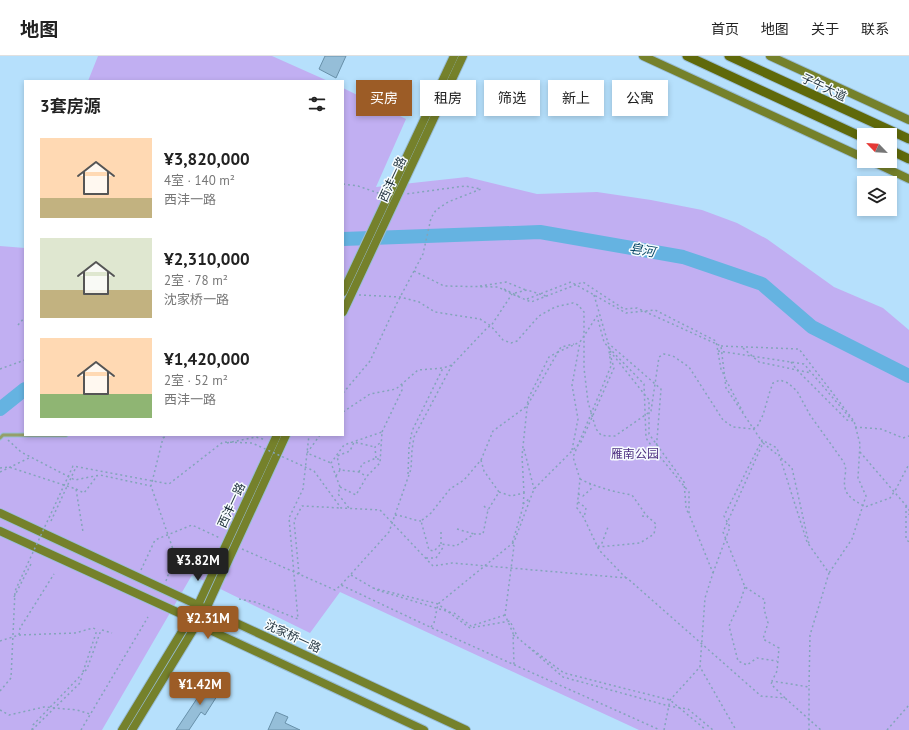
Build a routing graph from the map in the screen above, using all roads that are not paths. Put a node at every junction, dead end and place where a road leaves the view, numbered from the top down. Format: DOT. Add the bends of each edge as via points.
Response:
graph roads {
  1 [pos="454,56"];
  2 [pos="463,56"];
  3 [pos="643,56"];
  4 [pos="687,56"];
  5 [pos="729,56"];
  6 [pos="770,56"];
  7 [pos="909,120"];
  8 [pos="857,135"];
  9 [pos="909,139"];
  10 [pos="897,153"];
  11 [pos="857,155"];
  12 [pos="909,159"];
  13 [pos="886,168"];
  14 [pos="909,179"];
  15 [pos="392,198"];
  16 [pos="347,294"];
  17 [pos="344,308"];
  18 [pos="1,436"];
  19 [pos="24,436"];
  20 [pos="286,436"];
  21 [pos="275,439"];
  22 [pos="0,514"];
  23 [pos="0,531"];
  24 [pos="198,605"];
  25 [pos="206,609"];
  26 [pos="190,618"];
  27 [pos="197,624"];
  28 [pos="122,730"];
  29 [pos="132,730"];
  30 [pos="424,730"];
  31 [pos="466,730"];
  1 -- 15 [label="main road, 西沣一路"];
  2 -- 15 [label="main road, 西沣一路"];
  3 -- 11 [label="main road"];
  4 -- 8 [label="main road"];
  5 -- 9 [label="main road, 子午大道"];
  6 -- 7 [label="main road"];
  10 -- 12 [label="main road"];
  13 -- 14 [label="main road"];
  15 -- 16 [label="main road, 西沣一路"];
  16 -- 17 [label="main road, 西沣一路"];
  18 -- 19 [label="lane"];
  20 -- 25 [label="main road, 西沣一路"];
  21 -- 24 [label="main road, 西沣一路"];
  22 -- 24 [label="main road, 沈家桥一路"];
  23 -- 26 [label="main road"];
  24 -- 25 [label="main road, 沈家桥一路"];
  24 -- 26 [label="main road, 西沣一路"];
  25 -- 27 [label="main road, 西沣一路"];
  25 -- 31 [label="main road, 沈家桥一路"];
  26 -- 27 [label="main road"];
  26 -- 28 [label="main road, 西沣一路"];
  27 -- 29 [label="main road, 西沣一路"];
  27 -- 30 [label="main road"];
}
